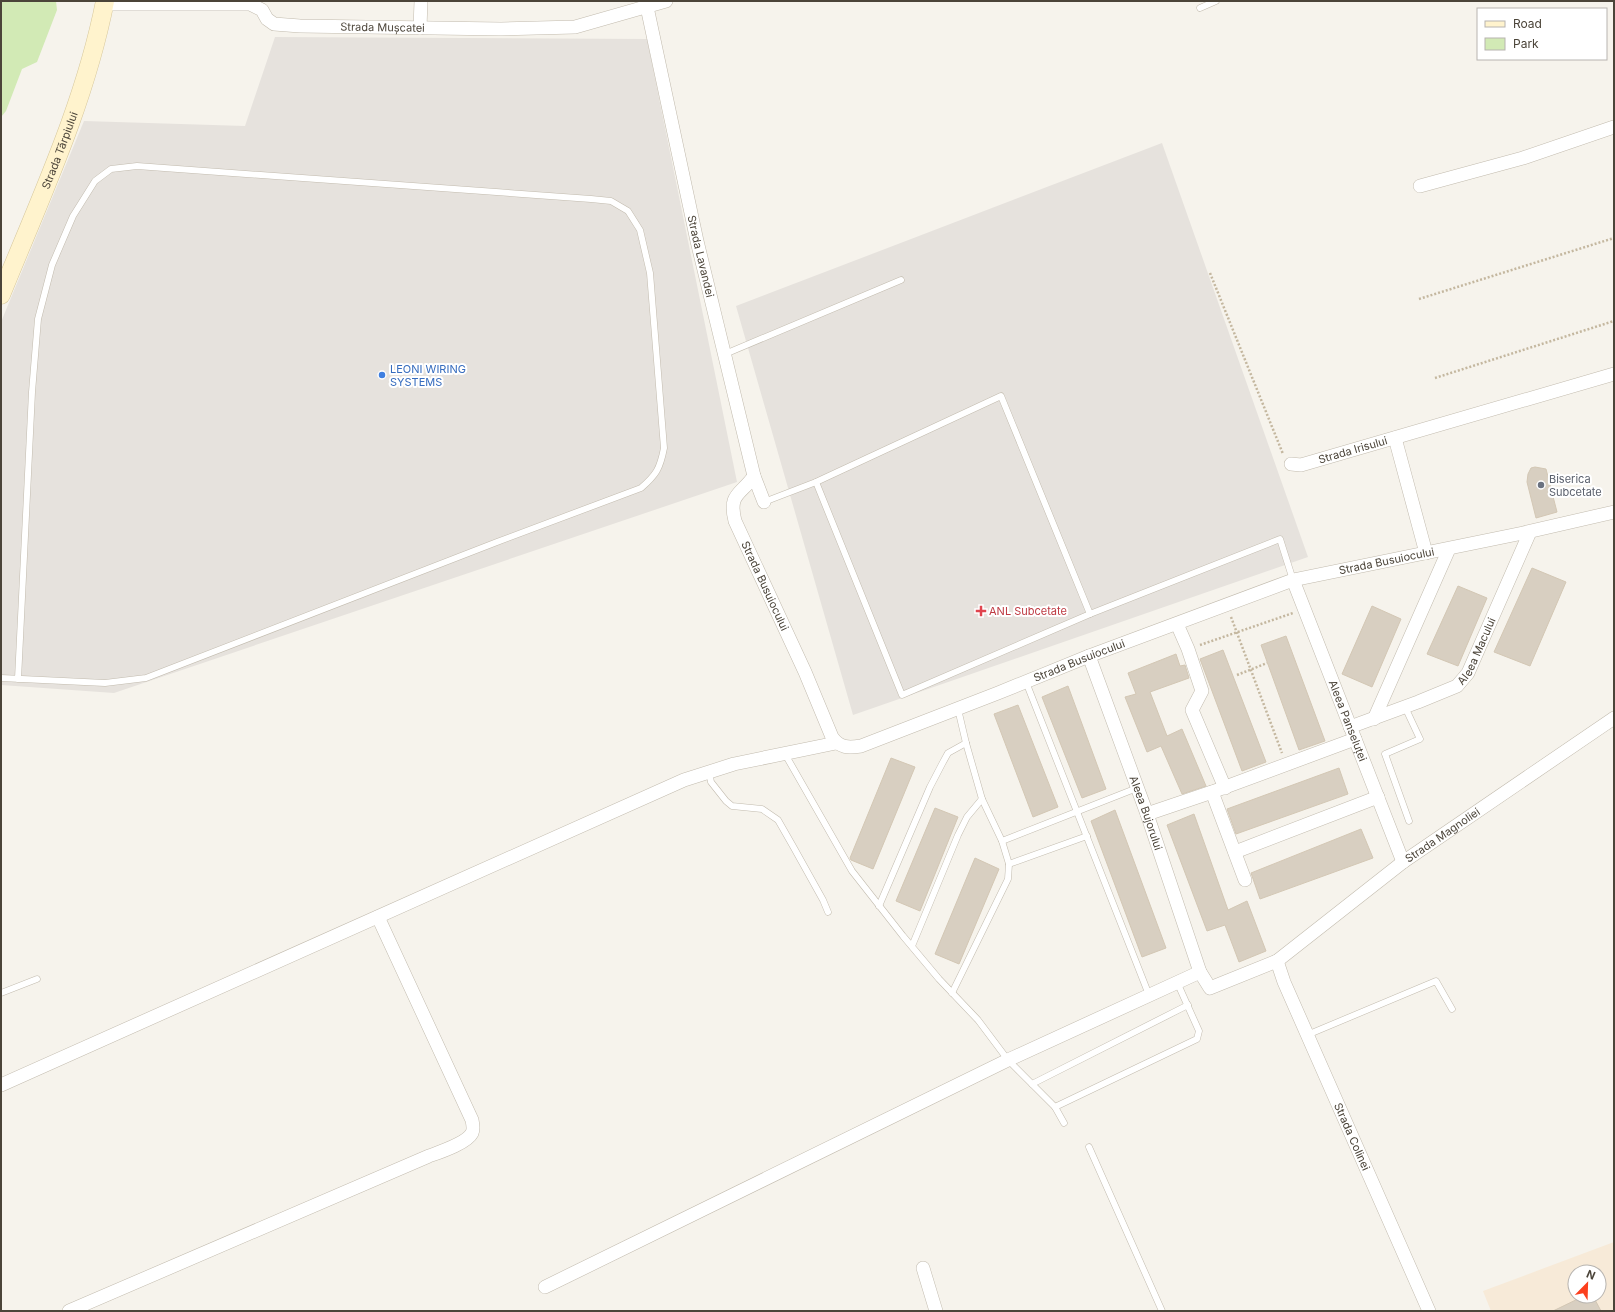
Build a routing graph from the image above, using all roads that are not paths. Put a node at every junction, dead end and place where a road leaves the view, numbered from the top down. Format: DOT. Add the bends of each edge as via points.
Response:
graph roads {
  1 [pos="421,1"];
  2 [pos="666,1"];
  3 [pos="1216,1"];
  4 [pos="105,3"];
  5 [pos="648,7"];
  6 [pos="1200,8"];
  7 [pos="420,28"];
  8 [pos="1614,126"];
  9 [pos="1420,186"];
  10 [pos="901,280"];
  11 [pos="1,295"];
  12 [pos="725,354"];
  13 [pos="1614,374"];
  14 [pos="1395,438"];
  15 [pos="1291,464"];
  16 [pos="754,476"];
  17 [pos="816,482"];
  18 [pos="764,502"];
  19 [pos="1614,512"];
  20 [pos="1530,532"];
  21 [pos="1449,549"];
  22 [pos="1426,554"];
  23 [pos="1293,580"];
  24 [pos="1090,614"];
  25 [pos="1177,624"];
  26 [pos="1089,656"];
  27 [pos="1,678"];
  28 [pos="18,679"];
  29 [pos="1026,682"];
  30 [pos="1405,707"];
  31 [pos="958,709"];
  32 [pos="1614,718"];
  33 [pos="1374,719"];
  34 [pos="1353,733"];
  35 [pos="836,743"];
  36 [pos="966,743"];
  37 [pos="785,754"];
  38 [pos="709,772"];
  39 [pos="1137,788"];
  40 [pos="1225,788"];
  41 [pos="1212,792"];
  42 [pos="1378,797"];
  43 [pos="982,799"];
  44 [pos="1078,812"];
  45 [pos="1147,814"];
  46 [pos="1409,821"];
  47 [pos="1087,836"];
  48 [pos="1002,841"];
  49 [pos="1234,852"];
  50 [pos="1403,862"];
  51 [pos="1009,864"];
  52 [pos="1245,880"];
  53 [pos="879,906"];
  54 [pos="828,912"];
  55 [pos="378,917"];
  56 [pos="912,946"];
  57 [pos="1277,961"];
  58 [pos="1200,972"];
  59 [pos="37,979"];
  60 [pos="1178,982"];
  61 [pos="952,993"];
  62 [pos="1,994"];
  63 [pos="1149,995"];
  64 [pos="1188,1005"];
  65 [pos="1452,1009"];
  66 [pos="1307,1035"];
  67 [pos="1008,1060"];
  68 [pos="1032,1084"];
  69 [pos="1,1085"];
  70 [pos="1055,1107"];
  71 [pos="1064,1123"];
  72 [pos="1089,1147"];
  73 [pos="923,1268"];
  74 [pos="545,1287"];
  75 [pos="69,1311"];
  76 [pos="936,1311"];
  77 [pos="1162,1311"];
  78 [pos="1429,1311"];
  1 -- 7 [label="street"];
  2 -- 5 [label="street, Strada Mușcatei"];
  3 -- 6 [label="lane"];
  4 -- 7 [label="street, Strada Mușcatei" via="250,4 262,10 267,19 274,24"];
  4 -- 11 [label="street, Strada Tărpiului" via="88,71 65,139"];
  5 -- 7 [label="street, Strada Mușcatei" via="575,28"];
  5 -- 12 [label="street, Strada Lavandei" via="697,241"];
  8 -- 9 [label="street" via="1523,158"];
  10 -- 12 [label="lane"];
  12 -- 16 [label="street, Strada Lavandei"];
  13 -- 14 [label="street, Strada Irisului"];
  14 -- 15 [label="street, Strada Irisului" via="1300,465"];
  14 -- 22 [label="street"];
  16 -- 18 [label="street, Strada Lavandei"];
  16 -- 35 [label="street, Strada Busuiocului" via="739,491 733,502 735,521"];
  17 -- 18 [label="lane"];
  17 -- 24 [label="lane" via="902,695"];
  17 -- 24 [label="lane" via="1001,396"];
  19 -- 20 [label="street, Strada Busuiocului"];
  20 -- 21 [label="street, Strada Busuiocului"];
  20 -- 30 [label="street, Aleea Macului" via="1468,673 1457,686"];
  21 -- 22 [label="street, Strada Busuiocului"];
  21 -- 33 [label="street"];
  22 -- 23 [label="street, Strada Busuiocului"];
  23 -- 24 [label="lane" via="1280,539"];
  23 -- 25 [label="street, Strada Busuiocului"];
  23 -- 34 [label="street, Aleea Panseluței"];
  25 -- 26 [label="street, Strada Busuiocului"];
  25 -- 40 [label="street" via="1202,691 1192,710"];
  26 -- 29 [label="street, Strada Busuiocului"];
  26 -- 39 [label="street, Aleea Bujorului"];
  27 -- 28 [label="lane"];
  28 -- 28 [label="lane" via="38,319 52,265 73,216 95,182 111,169 136,166 591,198 611,201 628,211 640,230 650,273 664,448 655,476 640,488 146,678 105,682"];
  29 -- 31 [label="street, Strada Busuiocului"];
  29 -- 44 [label="lane"];
  30 -- 33 [label="street, Aleea Macului"];
  30 -- 46 [label="lane" via="1420,739 1386,754"];
  31 -- 35 [label="street, Strada Busuiocului" via="861,746 843,747"];
  31 -- 36 [label="lane"];
  32 -- 50 [label="street, Strada Magnoliei"];
  33 -- 34 [label="street, Aleea Macului"];
  34 -- 40 [label="street, Aleea Macului" via="1286,765"];
  34 -- 42 [label="street, Aleea Panseluței"];
  35 -- 37 [label="street"];
  36 -- 43 [label="lane"];
  36 -- 53 [label="lane" via="948,753 942,764"];
  37 -- 38 [label="street" via="734,764"];
  37 -- 53 [label="lane" via="852,871"];
  38 -- 54 [label="lane" via="711,782 732,806 762,809 778,820"];
  38 -- 55 [label="street" via="684,780"];
  39 -- 44 [label="lane"];
  39 -- 45 [label="street, Aleea Bujorului"];
  40 -- 41 [label="street, Aleea Macului"];
  41 -- 45 [label="street, Aleea Macului"];
  41 -- 49 [label="street"];
  42 -- 49 [label="street"];
  42 -- 50 [label="street, Aleea Panseluței"];
  43 -- 48 [label="lane"];
  43 -- 56 [label="lane" via="967,817 958,835"];
  44 -- 47 [label="lane"];
  44 -- 48 [label="lane"];
  45 -- 58 [label="street, Aleea Bujorului"];
  47 -- 51 [label="lane"];
  47 -- 63 [label="lane"];
  48 -- 51 [label="lane"];
  49 -- 52 [label="street"];
  50 -- 57 [label="street, Strada Magnoliei"];
  51 -- 61 [label="lane" via="1008,879"];
  53 -- 56 [label="lane"];
  55 -- 69 [label="street"];
  55 -- 75 [label="street" via="472,1120 472,1134 464,1141 430,1156"];
  56 -- 61 [label="lane"];
  57 -- 58 [label="street, Aleea Bujorului" via="1210,988"];
  57 -- 66 [label="street, Strada Colinei"];
  58 -- 60 [label="street"];
  59 -- 62 [label="lane"];
  60 -- 63 [label="street"];
  60 -- 64 [label="lane"];
  61 -- 67 [label="lane" via="978,1020"];
  63 -- 67 [label="street"];
  64 -- 68 [label="lane"];
  64 -- 70 [label="lane" via="1199,1031 1197,1039"];
  65 -- 66 [label="lane" via="1436,981"];
  66 -- 78 [label="street, Strada Colinei"];
  67 -- 68 [label="lane"];
  67 -- 74 [label="street"];
  68 -- 70 [label="lane"];
  70 -- 71 [label="lane"];
  72 -- 77 [label="lane"];
  73 -- 76 [label="street"];
}
